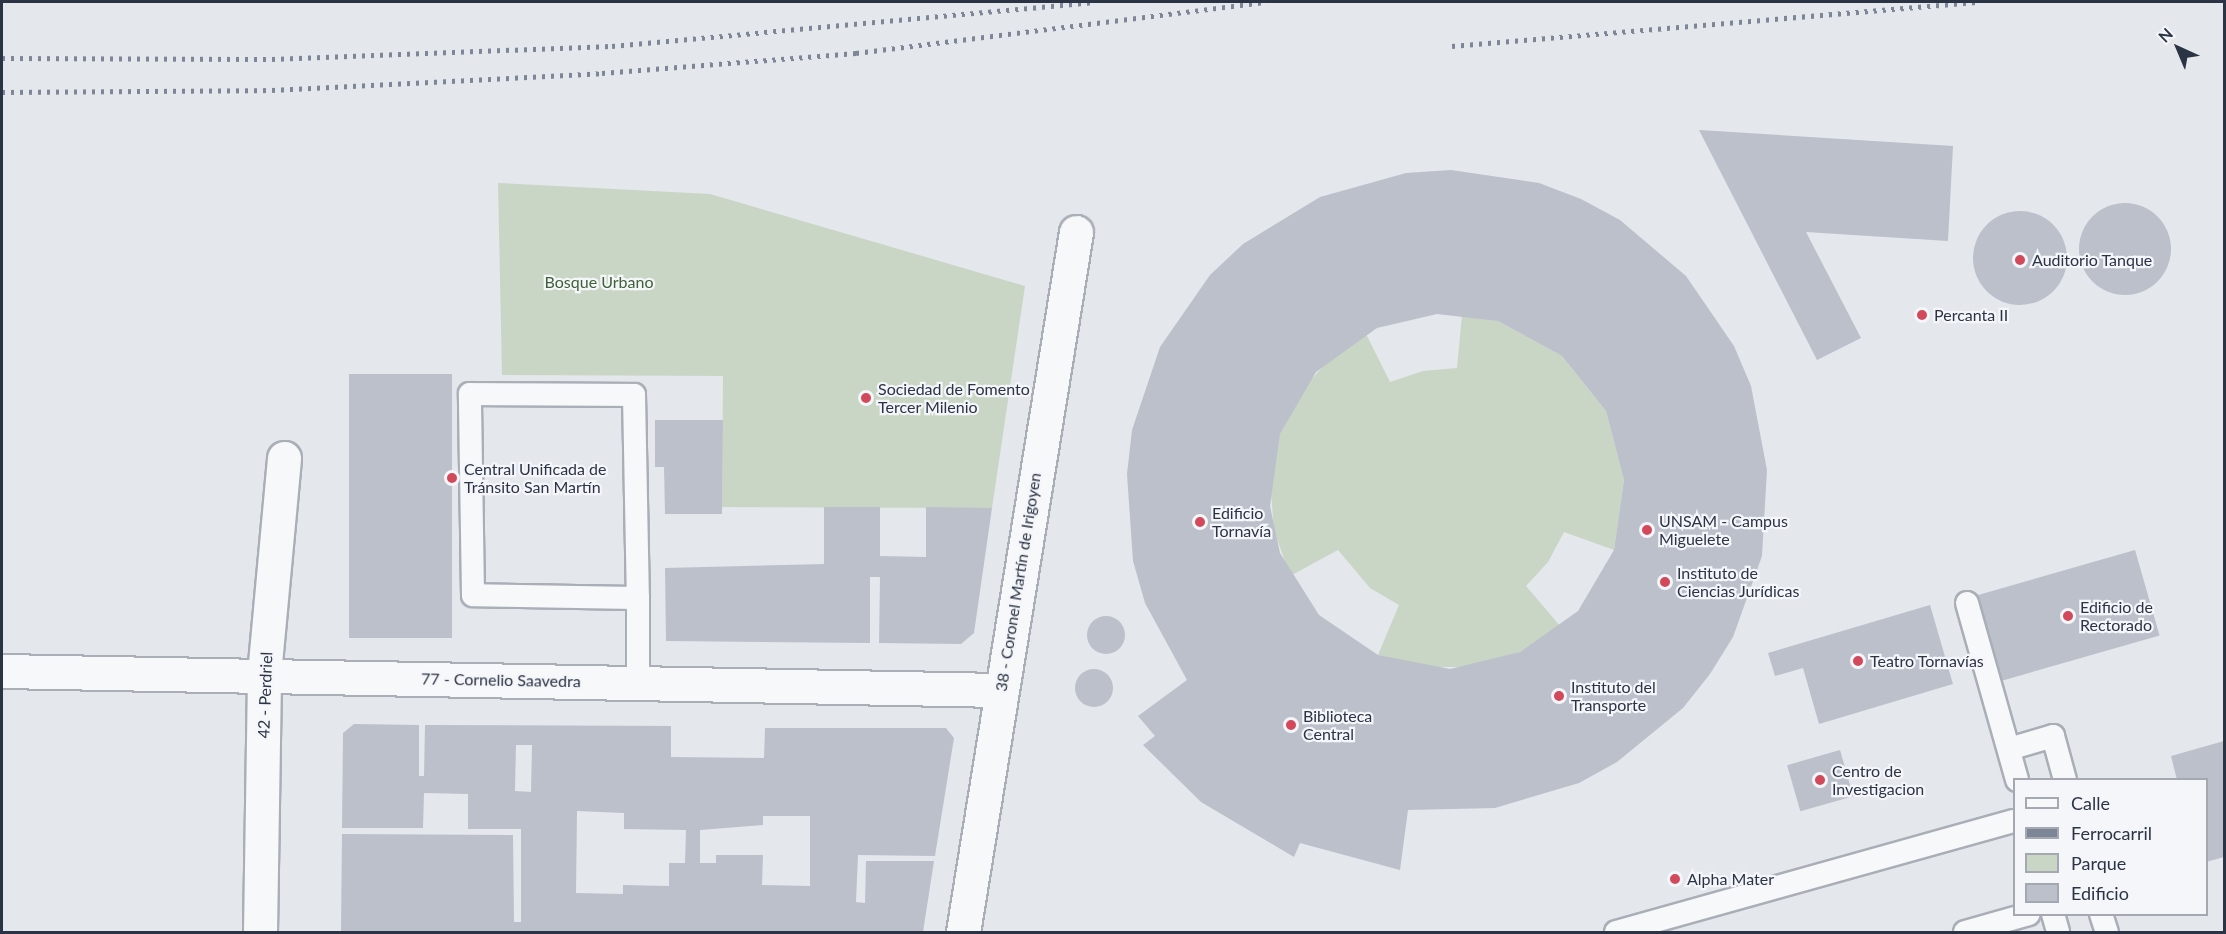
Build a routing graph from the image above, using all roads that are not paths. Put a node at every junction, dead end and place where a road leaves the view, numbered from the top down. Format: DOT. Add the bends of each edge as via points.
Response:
graph roads {
  1 [pos="1076,232"];
  2 [pos="284,458"];
  3 [pos="638,598"];
  4 [pos="1967,603"];
  5 [pos="2,671"];
  6 [pos="264,674"];
  7 [pos="638,684"];
  8 [pos="1000,690"];
  9 [pos="2009,748"];
  10 [pos="2016,778"];
  11 [pos="2064,778"];
  12 [pos="2013,821"];
  13 [pos="2025,916"];
  14 [pos="2053,916"];
  15 [pos="2101,916"];
  16 [pos="260,933"];
  17 [pos="963,933"];
  18 [pos="1616,933"];
  19 [pos="1965,933"];
  20 [pos="2058,933"];
  21 [pos="2107,933"];
  1 -- 8 [label="street, 38 - Coronel Martín de Irigoyen"];
  2 -- 6 [label="street, 42 - Perdriel"];
  3 -- 3 [label="lane" via="634,395 470,394 473,595"];
  3 -- 7 [label="lane"];
  4 -- 9 [label="lane"];
  5 -- 6 [label="street, 77 - Cornelio Saavedra"];
  6 -- 7 [label="street, 77 - Cornelio Saavedra"];
  6 -- 16 [label="street, 42 - Perdriel"];
  7 -- 8 [label="street, 77 - Cornelio Saavedra"];
  8 -- 17 [label="street, 38 - Coronel Martín de Irigoyen"];
  9 -- 10 [label="lane"];
  9 -- 11 [label="lane" via="2053,736"];
  12 -- 18 [label="lane"];
  13 -- 19 [label="lane"];
  14 -- 20 [label="lane"];
  15 -- 21 [label="lane"];
}
